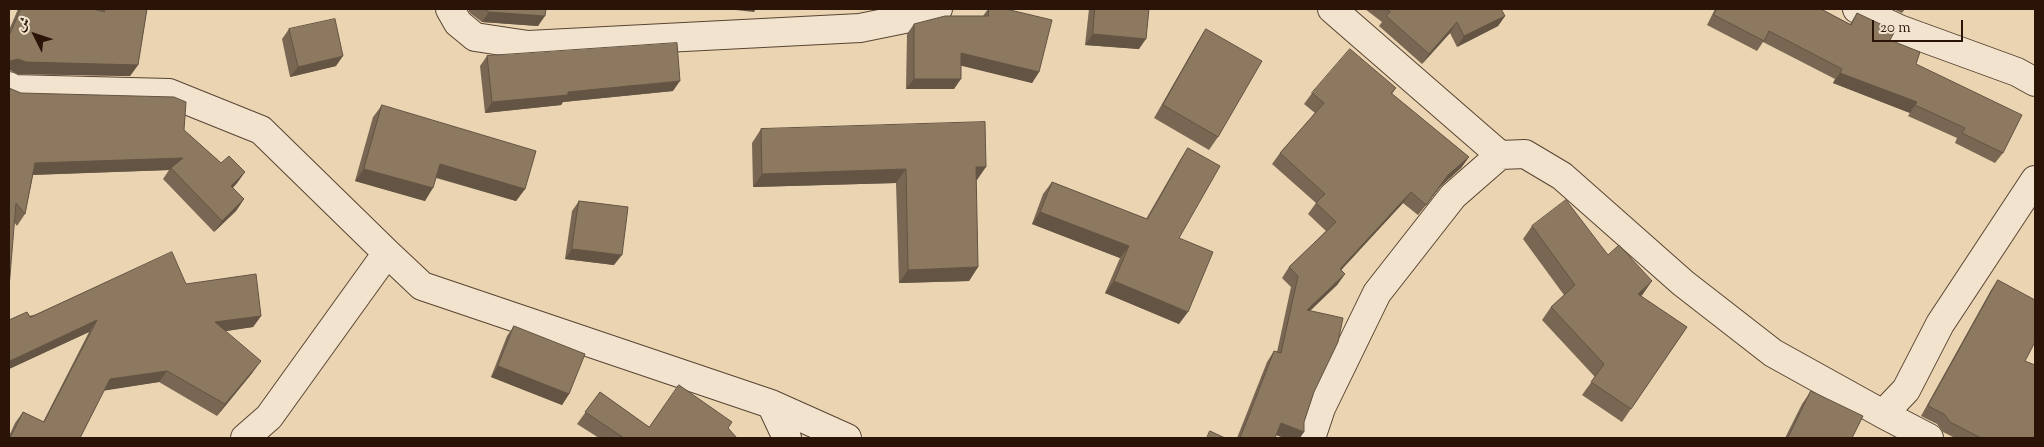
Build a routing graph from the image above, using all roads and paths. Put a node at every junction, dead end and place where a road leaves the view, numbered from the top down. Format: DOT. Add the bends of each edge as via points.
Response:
graph roads {
  1 [pos="450,9"];
  2 [pos="938,9"];
  3 [pos="1332,9"];
  4 [pos="1857,9"];
  5 [pos="2035,82"];
  6 [pos="9,86"];
  7 [pos="1500,155"];
  8 [pos="2035,180"];
  9 [pos="387,254"];
  10 [pos="772,404"];
  11 [pos="1883,414"];
  12 [pos="245,438"];
  13 [pos="787,438"];
  14 [pos="847,438"];
  15 [pos="1311,438"];
  16 [pos="1929,438"];
  1 -- 2 [label="street" via="458,23 475,38 528,45 860,28"];
  3 -- 7 [label="street"];
  4 -- 5 [label="street" via="1899,29"];
  6 -- 9 [label="street" via="12,89 169,93 261,130"];
  7 -- 11 [label="street" via="1525,154 1562,176 1683,283 1772,353"];
  7 -- 15 [label="street" via="1453,196 1377,294 1321,408"];
  8 -- 11 [label="street" via="1940,324 1906,390"];
  9 -- 10 [label="street" via="422,286"];
  9 -- 12 [label="street" via="269,417"];
  10 -- 13 [label="street"];
  10 -- 14 [label="street"];
  11 -- 16 [label="street"];
}
